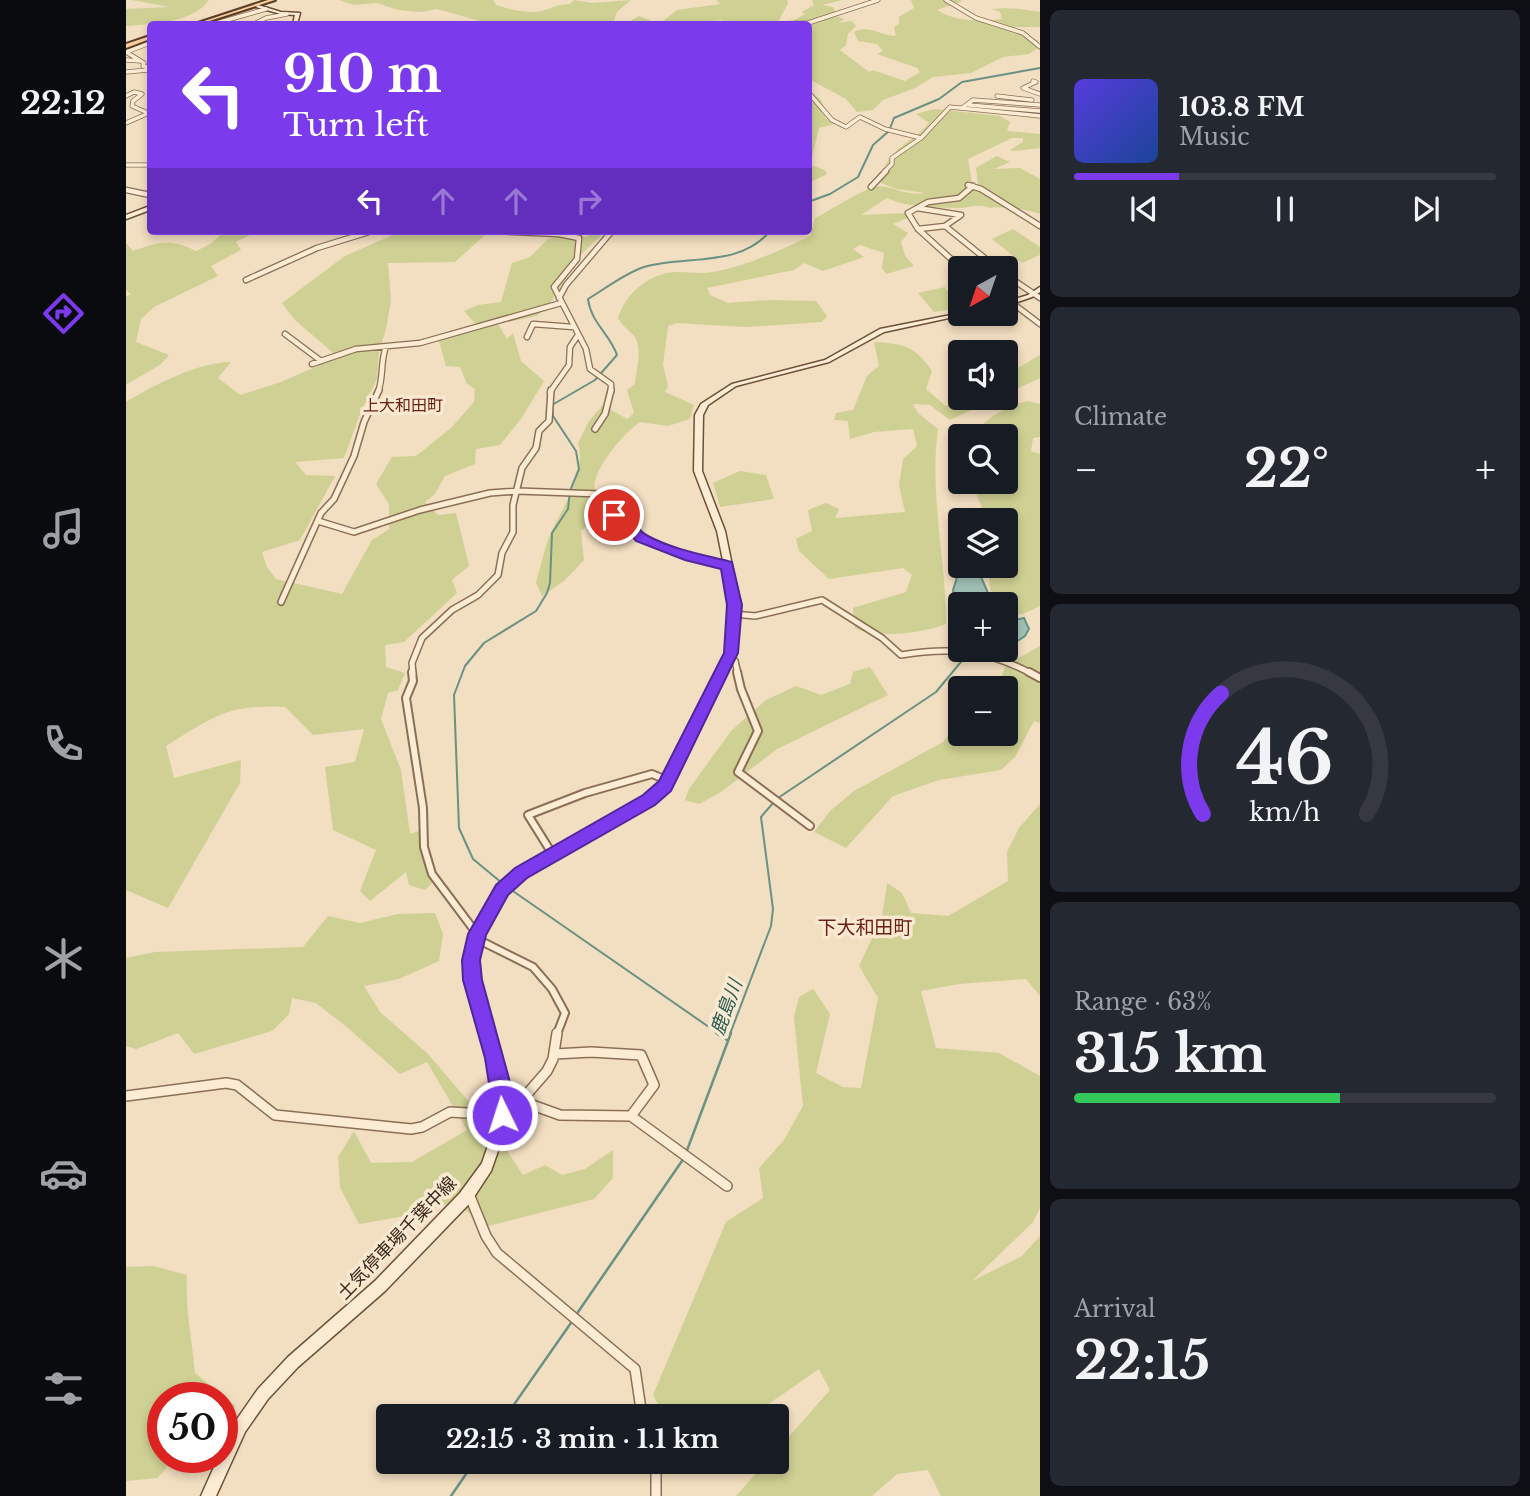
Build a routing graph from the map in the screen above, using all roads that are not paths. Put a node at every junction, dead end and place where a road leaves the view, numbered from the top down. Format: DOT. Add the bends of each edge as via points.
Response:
graph roads {
  1 [pos="273,0"];
  2 [pos="878,0"];
  3 [pos="946,0"];
  4 [pos="249,4"];
  5 [pos="258,6"];
  6 [pos="266,9"];
  7 [pos="254,12"];
  8 [pos="287,13"];
  9 [pos="243,16"];
  10 [pos="232,17"];
  11 [pos="266,18"];
  12 [pos="212,21"];
  13 [pos="226,21"];
  14 [pos="238,21"];
  15 [pos="251,21"];
  16 [pos="261,21"];
  17 [pos="296,21"];
  18 [pos="812,22"];
  19 [pos="147,43"];
  20 [pos="147,44"];
  21 [pos="126,46"];
  22 [pos="1040,47"];
  23 [pos="126,60"];
  24 [pos="142,61"];
  25 [pos="147,68"];
  26 [pos="126,69"];
  27 [pos="147,69"];
  28 [pos="1033,81"];
  29 [pos="1029,90"];
  30 [pos="1007,94"];
  31 [pos="1040,94"];
  32 [pos="812,95"];
  33 [pos="126,96"];
  34 [pos="997,96"];
  35 [pos="1033,101"];
  36 [pos="998,102"];
  37 [pos="1040,105"];
  38 [pos="964,106"];
  39 [pos="998,107"];
  40 [pos="1034,110"];
  41 [pos="1040,111"];
  42 [pos="147,112"];
  43 [pos="999,113"];
  44 [pos="147,114"];
  45 [pos="1034,116"];
  46 [pos="1040,116"];
  47 [pos="126,123"];
  48 [pos="921,138"];
  49 [pos="126,165"];
  50 [pos="147,165"];
  51 [pos="871,187"];
  52 [pos="126,190"];
  53 [pos="147,194"];
  54 [pos="917,208"];
  55 [pos="147,209"];
  56 [pos="126,217"];
  57 [pos="945,226"];
  58 [pos="1040,226"];
  59 [pos="918,229"];
  60 [pos="359,235"];
  61 [pos="567,235"];
  62 [pos="609,235"];
  63 [pos="948,256"];
  64 [pos="982,256"];
  65 [pos="246,279"];
  66 [pos="1018,282"];
  67 [pos="1038,294"];
  68 [pos="1018,299"];
  69 [pos="560,301"];
  70 [pos="1018,309"];
  71 [pos="948,317"];
  72 [pos="1040,324"];
  73 [pos="573,327"];
  74 [pos="285,334"];
  75 [pos="578,335"];
  76 [pos="527,337"];
  77 [pos="386,347"];
  78 [pos="321,361"];
  79 [pos="312,364"];
  80 [pos="596,429"];
  81 [pos="518,491"];
  82 [pos="318,521"];
  83 [pos="727,566"];
  84 [pos="281,602"];
  85 [pos="734,614"];
  86 [pos="730,655"];
  87 [pos="1040,678"];
  88 [pos="669,781"];
  89 [pos="810,826"];
  90 [pos="553,855"];
  91 [pos="476,936"];
  92 [pos="555,1054"];
  93 [pos="126,1096"];
  94 [pos="521,1101"];
  95 [pos="502,1115"];
  96 [pos="631,1116"];
  97 [pos="727,1186"];
  98 [pos="469,1194"];
  99 [pos="638,1404"];
  100 [pos="656,1474"];
  101 [pos="208,1496"];
  102 [pos="656,1496"];
  1 -- 5 [label="main road"];
  2 -- 18 [label="street"];
  3 -- 22 [label="street" via="976,18 1023,33"];
  4 -- 5 [label="street"];
  5 -- 6 [label="main road"];
  5 -- 10 [label="main road"];
  6 -- 7 [label="street"];
  6 -- 8 [label="main road"];
  7 -- 9 [label="street"];
  7 -- 11 [label="street"];
  8 -- 11 [label="street"];
  8 -- 17 [label="main road" via="298,14"];
  9 -- 10 [label="street"];
  9 -- 15 [label="street"];
  10 -- 12 [label="main road"];
  10 -- 13 [label="street"];
  10 -- 14 [label="street"];
  11 -- 16 [label="street"];
  19 -- 21 [label="main road"];
  20 -- 24 [label="street" via="126,52"];
  23 -- 24 [label="street"];
  24 -- 25 [label="street"];
  26 -- 27 [label="street"];
  28 -- 29 [label="street" via="1023,88"];
  29 -- 31 [label="street"];
  29 -- 35 [label="street" via="1020,94"];
  30 -- 34 [label="street"];
  31 -- 35 [label="street"];
  32 -- 48 [label="street" via="836,124 846,127 860,117"];
  33 -- 42 [label="street" via="142,94 132,106"];
  34 -- 35 [label="street"];
  34 -- 36 [label="street"];
  35 -- 36 [label="street"];
  35 -- 37 [label="street"];
  35 -- 40 [label="street"];
  36 -- 38 [label="street" via="973,100"];
  36 -- 39 [label="street"];
  38 -- 39 [label="street"];
  38 -- 43 [label="street"];
  38 -- 48 [label="street" via="950,107"];
  39 -- 40 [label="street"];
  39 -- 43 [label="street"];
  40 -- 41 [label="street"];
  40 -- 45 [label="street"];
  43 -- 45 [label="street"];
  44 -- 47 [label="street"];
  45 -- 46 [label="street"];
  48 -- 51 [label="street" via="892,158 892,164"];
  49 -- 50 [label="street"];
  52 -- 53 [label="street"];
  54 -- 57 [label="street" via="961,215"];
  54 -- 58 [label="street" via="961,198 969,194 970,186"];
  54 -- 59 [label="street" via="908,213"];
  55 -- 56 [label="main road"];
  57 -- 59 [label="street"];
  57 -- 64 [label="street"];
  59 -- 63 [label="street"];
  60 -- 65 [label="street"];
  61 -- 69 [label="street" via="580,240 577,259 554,285"];
  62 -- 69 [label="street" via="566,285"];
  66 -- 67 [label="street"];
  67 -- 68 [label="main road"];
  69 -- 73 [label="street"];
  69 -- 77 [label="street" via="420,343"];
  70 -- 72 [label="street"];
  71 -- 83 [label="main road, 土気停車場千葉中線" via="882,330 827,361 734,385 702,407 698,471 720,531"];
  73 -- 75 [label="street"];
  73 -- 76 [label="street" via="533,324"];
  74 -- 78 [label="street"];
  75 -- 80 [label="street" via="590,354 592,371 611,384 612,399"];
  75 -- 81 [label="street" via="570,347 569,365 550,392 548,421 524,462"];
  77 -- 78 [label="street" via="356,349"];
  77 -- 82 [label="street" via="380,387 354,456"];
  78 -- 79 [label="street"];
  81 -- 82 [label="street" via="420,510 354,532"];
  81 -- 83 [label="street" via="600,495 599,508 629,522 641,538"];
  81 -- 91 [label="street" via="513,532 498,575 422,638 406,698 423,808 424,848 432,874"];
  82 -- 84 [label="street"];
  83 -- 85 [label="main road, 土気停車場千葉中線"];
  85 -- 86 [label="main road, 土気停車場千葉中線"];
  85 -- 87 [label="street" via="755,615 822,600 901,654 939,649 1005,659"];
  86 -- 88 [label="main road, 土気停車場千葉中線"];
  86 -- 89 [label="street" via="758,724 738,772"];
  88 -- 90 [label="main road, 土気停車場千葉中線" via="649,800"];
  88 -- 90 [label="street" via="652,774 528,815"];
  90 -- 91 [label="main road, 土気停車場千葉中線" via="509,883"];
  91 -- 92 [label="street" via="533,967 552,989 565,1013"];
  91 -- 95 [label="main road, 土気停車場千葉中線" via="472,980 495,1058"];
  92 -- 94 [label="street"];
  92 -- 96 [label="street" via="641,1055 654,1085"];
  93 -- 95 [label="street" via="226,1083 237,1085 275,1115 398,1129 422,1127 450,1112"];
  94 -- 95 [label="street"];
  94 -- 96 [label="street" via="560,1115"];
  95 -- 98 [label="main road, 土気停車場千葉中線" via="487,1167"];
  96 -- 97 [label="street"];
  98 -- 99 [label="street" via="497,1253 635,1369 640,1378"];
  98 -- 101 [label="main road, 土気停車場千葉中線" via="380,1286 274,1381 240,1427"];
  100 -- 102 [label="street"];
}
